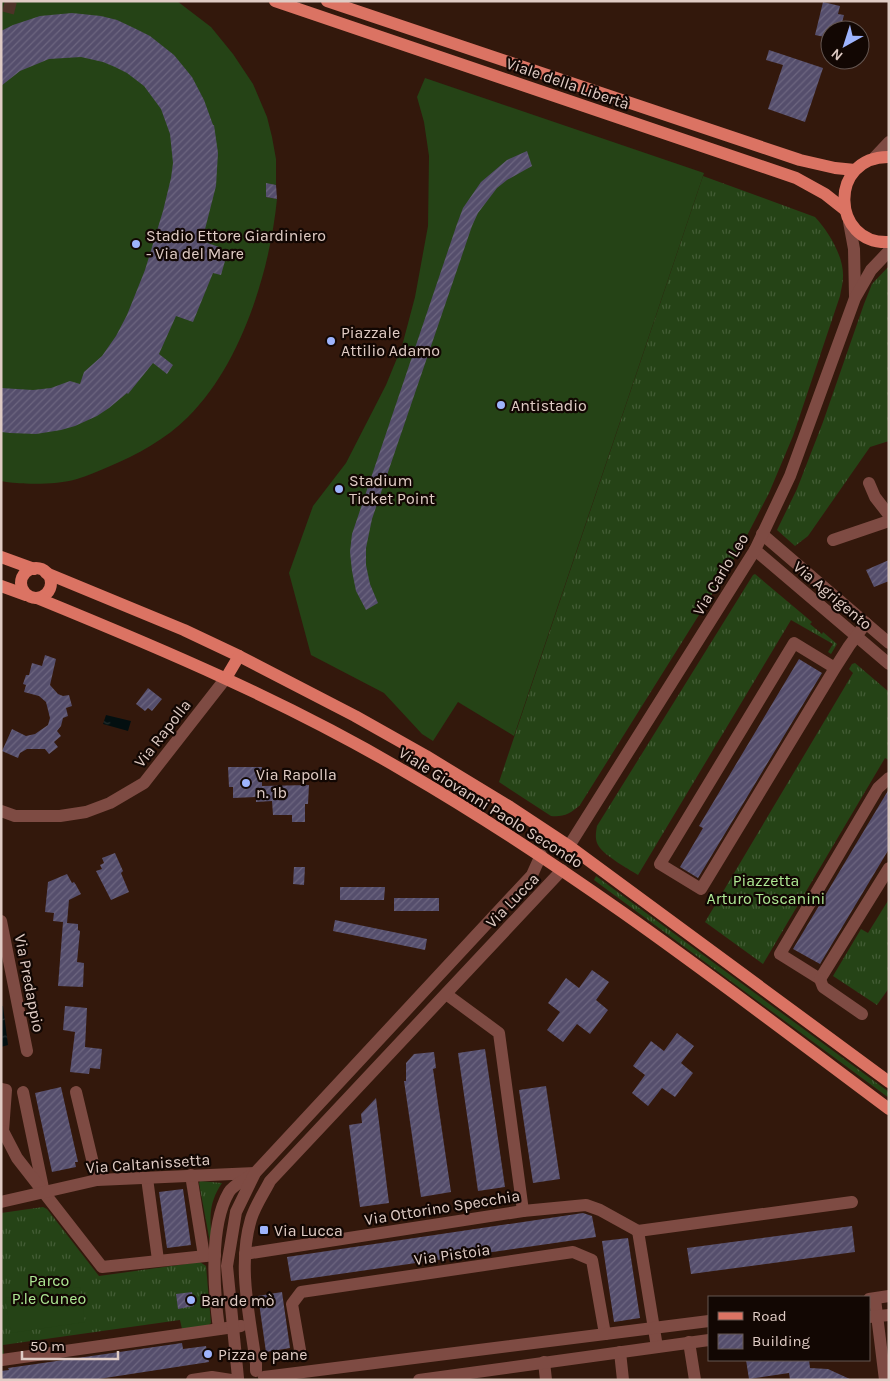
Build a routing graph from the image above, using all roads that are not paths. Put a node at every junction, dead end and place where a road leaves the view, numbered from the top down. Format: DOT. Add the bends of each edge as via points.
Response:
graph roads {
  1 [pos="275,1"];
  2 [pos="328,1"];
  3 [pos="889,142"];
  4 [pos="889,157"];
  5 [pos="873,159"];
  6 [pos="855,170"];
  7 [pos="844,209"];
  8 [pos="849,222"];
  9 [pos="889,242"];
  10 [pos="889,251"];
  11 [pos="855,298"];
  12 [pos="869,483"];
  13 [pos="889,514"];
  14 [pos="889,521"];
  15 [pos="762,534"];
  16 [pos="833,540"];
  17 [pos="755,550"];
  18 [pos="1,557"];
  19 [pos="34,568"];
  20 [pos="46,572"];
  21 [pos="1,586"];
  22 [pos="32,597"];
  23 [pos="866,623"];
  24 [pos="856,636"];
  25 [pos="889,643"];
  26 [pos="238,656"];
  27 [pos="889,664"];
  28 [pos="835,668"];
  29 [pos="226,678"];
  30 [pos="889,778"];
  31 [pos="1,811"];
  32 [pos="569,846"];
  33 [pos="541,855"];
  34 [pos="889,868"];
  35 [pos="562,870"];
  36 [pos="1,921"];
  37 [pos="820,979"];
  38 [pos="446,994"];
  39 [pos="862,1014"];
  40 [pos="27,1051"];
  41 [pos="889,1082"];
  42 [pos="1,1089"];
  43 [pos="23,1092"];
  44 [pos="76,1092"];
  45 [pos="889,1109"];
  46 [pos="2,1131"];
  47 [pos="255,1172"];
  48 [pos="191,1175"];
  49 [pos="147,1178"];
  50 [pos="98,1180"];
  51 [pos="270,1181"];
  52 [pos="44,1193"];
  53 [pos="1,1202"];
  54 [pos="852,1202"];
  55 [pos="523,1211"];
  56 [pos="638,1231"];
  57 [pos="245,1254"];
  58 [pos="209,1255"];
  59 [pos="158,1260"];
  60 [pos="889,1296"];
  61 [pos="872,1299"];
  62 [pos="878,1316"];
  63 [pos="708,1321"];
  64 [pos="251,1326"];
  65 [pos="234,1327"];
  66 [pos="219,1328"];
  67 [pos="654,1328"];
  68 [pos="605,1334"];
  69 [pos="708,1340"];
  70 [pos="689,1342"];
  71 [pos="656,1347"];
  72 [pos="300,1350"];
  73 [pos="488,1350"];
  74 [pos="620,1352"];
  75 [pos="2,1360"];
  76 [pos="544,1362"];
  77 [pos="490,1375"];
  78 [pos="262,1376"];
  79 [pos="236,1379"];
  80 [pos="620,1379"];
  81 [pos="192,1380"];
  82 [pos="420,1380"];
  83 [pos="546,1380"];
  84 [pos="695,1380"];
  85 [pos="886,1380"];
  1 -- 7 [label="main road, Viale della Libertà" via="796,178"];
  2 -- 6 [label="main road, Viale della Libertà" via="800,160"];
  3 -- 5 [label="street"];
  4 -- 5 [label="main road"];
  5 -- 6 [label="main road"];
  6 -- 7 [label="main road" via="843,195"];
  7 -- 8 [label="main road"];
  8 -- 9 [label="main road" via="872,240"];
  8 -- 11 [label="street, Via Carlo Leo" via="854,249"];
  10 -- 11 [label="street, Via Carlo Leo" via="871,270"];
  11 -- 15 [label="street, Via Carlo Leo" via="790,476"];
  12 -- 13 [label="street" via="875,497"];
  14 -- 16 [label="street"];
  15 -- 17 [label="street, Via Carlo Leo"];
  15 -- 23 [label="street, Via Agrigento"];
  17 -- 24 [label="street, Via Agrigento"];
  17 -- 32 [label="street, Via Carlo Leo"];
  18 -- 19 [label="main road, Viale Giovanni Paolo Secondo"];
  19 -- 20 [label="main road, Viale Giovanni Paolo Secondo"];
  19 -- 22 [label="main road" via="22,577 21,587"];
  20 -- 22 [label="main road" via="51,581 49,591 46,595"];
  20 -- 26 [label="main road, Viale Giovanni Paolo Secondo"];
  21 -- 22 [label="main road, Viale Giovanni Paolo Secondo"];
  22 -- 29 [label="main road, Viale Giovanni Paolo Secondo"];
  23 -- 24 [label="street"];
  23 -- 25 [label="street, Via Agrigento"];
  24 -- 27 [label="street, Via Agrigento"];
  24 -- 28 [label="street"];
  26 -- 29 [label="main road"];
  26 -- 32 [label="main road, Viale Giovanni Paolo Secondo" via="426,756"];
  28 -- 28 [label="street" via="701,889 660,864 794,643"];
  29 -- 31 [label="street, Via Rapolla" via="144,783 110,803 86,812 60,816 14,816"];
  29 -- 33 [label="main road, Viale Giovanni Paolo Secondo" via="401,769"];
  30 -- 37 [label="street" via="878,788 780,954"];
  32 -- 41 [label="main road, Viale Giovanni Paolo Secondo"];
  33 -- 35 [label="main road, Viale Giovanni Paolo Secondo"];
  33 -- 47 [label="street, Via Lucca" via="532,875"];
  34 -- 37 [label="street"];
  35 -- 38 [label="street, Via Lucca"];
  35 -- 45 [label="main road, Viale Giovanni Paolo Secondo"];
  36 -- 40 [label="street, Via Predappio"];
  37 -- 39 [label="street" via="822,987"];
  38 -- 51 [label="street, Via Lucca"];
  38 -- 55 [label="street" via="499,1032"];
  42 -- 46 [label="street" via="6,1090"];
  43 -- 52 [label="street"];
  44 -- 50 [label="street"];
  46 -- 52 [label="street" via="17,1158"];
  47 -- 48 [label="street, Via Caltanissetta"];
  47 -- 51 [label="street"];
  47 -- 58 [label="street, Via Lucca" via="229,1190"];
  47 -- 65 [label="street, Via Lucca" via="236,1212 227,1266"];
  48 -- 49 [label="street, Via Caltanissetta"];
  48 -- 58 [label="street, Via Lucca"];
  49 -- 50 [label="street, Via Caltanissetta"];
  49 -- 59 [label="street"];
  50 -- 52 [label="street, Via Caltanissetta"];
  51 -- 57 [label="street, Via Lucca" via="252,1217"];
  52 -- 53 [label="street, Via Caltanissetta"];
  52 -- 59 [label="street" via="102,1267"];
  54 -- 56 [label="street"];
  55 -- 56 [label="street, Via Ottorino Specchia" via="586,1205"];
  55 -- 57 [label="street, Via Ottorino Specchia"];
  56 -- 67 [label="street"];
  57 -- 64 [label="street, Via Lucca"];
  58 -- 59 [label="street"];
  58 -- 66 [label="street, Via Lucca"];
  60 -- 61 [label="street"];
  61 -- 62 [label="street"];
  62 -- 85 [label="street"];
  63 -- 67 [label="street"];
  64 -- 65 [label="street"];
  64 -- 78 [label="street, Via Lucca" via="256,1364"];
  65 -- 66 [label="street"];
  65 -- 79 [label="street, Via Lucca"];
  66 -- 75 [label="street"];
  67 -- 68 [label="street"];
  67 -- 71 [label="street"];
  68 -- 72 [label="street, Via Pistoia" via="592,1260 573,1252 301,1292 292,1304"];
  68 -- 73 [label="street"];
  69 -- 70 [label="street"];
  70 -- 71 [label="street"];
  70 -- 84 [label="street"];
  71 -- 74 [label="street"];
  73 -- 77 [label="street"];
  73 -- 78 [label="street"];
  74 -- 76 [label="street"];
  74 -- 80 [label="street"];
  76 -- 77 [label="street"];
  76 -- 83 [label="street"];
  77 -- 82 [label="street"];
  78 -- 79 [label="street" via="243,1374"];
  79 -- 81 [label="street" via="212,1377"];
}
